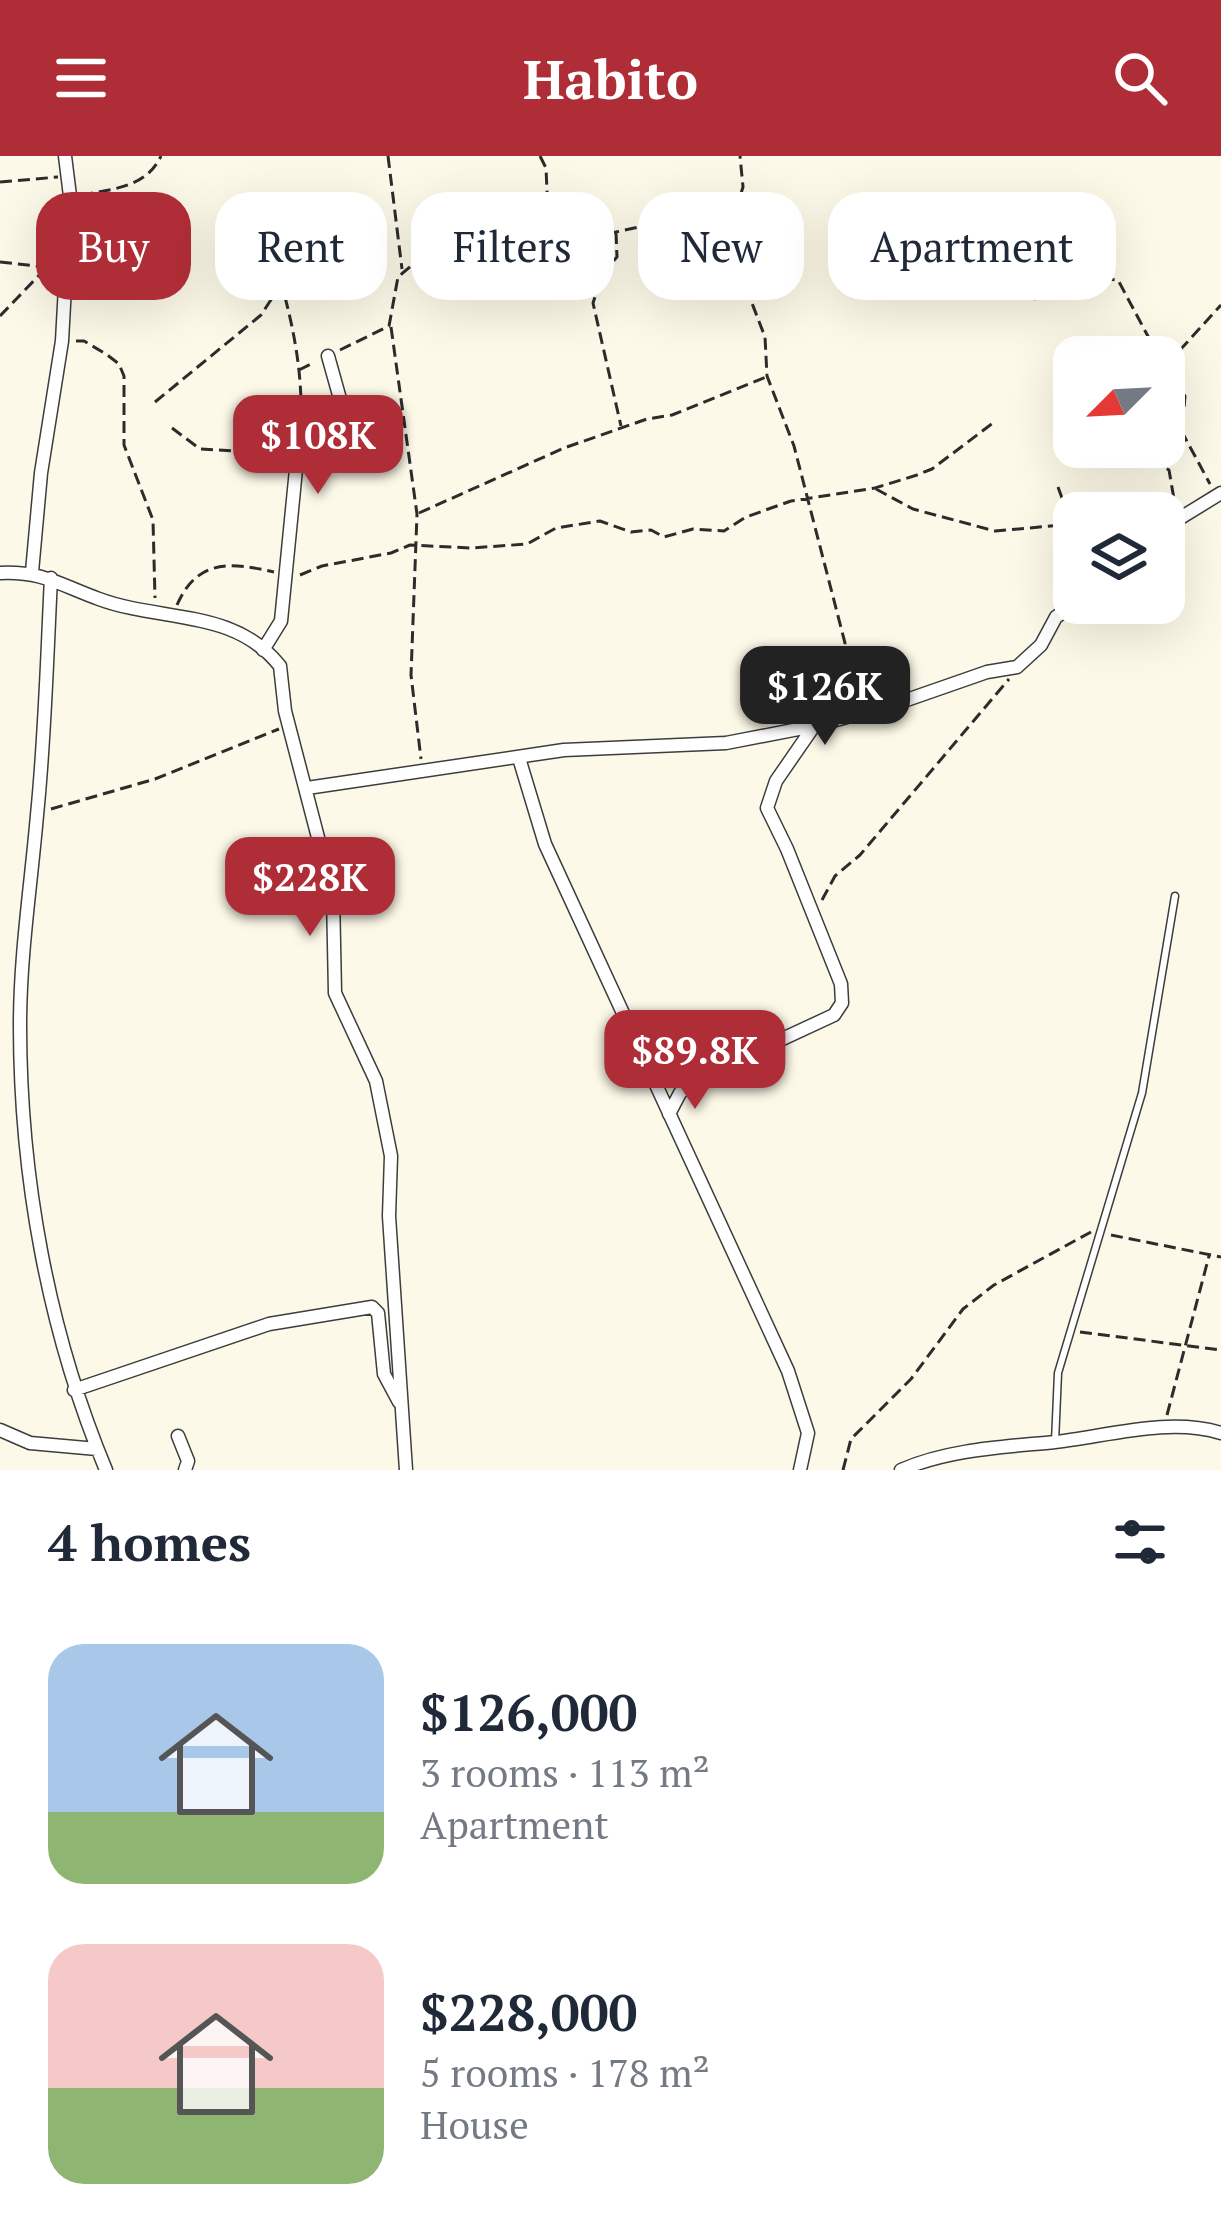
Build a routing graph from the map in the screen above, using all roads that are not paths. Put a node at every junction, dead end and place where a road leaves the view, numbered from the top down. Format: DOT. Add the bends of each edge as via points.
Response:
graph roads {
  1 [pos="65,156"];
  2 [pos="328,356"];
  3 [pos="1217,495"];
  4 [pos="1185,513"];
  5 [pos="32,572"];
  6 [pos="0,573"];
  7 [pos="51,578"];
  8 [pos="1053,623"];
  9 [pos="263,650"];
  10 [pos="814,726"];
  11 [pos="519,758"];
  12 [pos="307,788"];
  13 [pos="1175,896"];
  14 [pos="669,1114"];
  15 [pos="74,1390"];
  16 [pos="399,1403"];
  17 [pos="1220,1429"];
  18 [pos="0,1430"];
  19 [pos="178,1436"];
  20 [pos="1054,1442"];
  21 [pos="97,1449"];
  22 [pos="106,1470"];
  23 [pos="185,1470"];
  24 [pos="406,1470"];
  25 [pos="800,1470"];
  26 [pos="901,1470"];
  1 -- 5 [label="street" via="62,341"];
  2 -- 9 [label="street" via="342,406 300,429 288,578 278,631"];
  3 -- 4 [label="street"];
  5 -- 6 [label="street"];
  5 -- 7 [label="street"];
  7 -- 9 [label="street" via="104,601 207,619"];
  7 -- 15 [label="street" via="21,985 23,1094 38,1238"];
  8 -- 10 [label="street" via="1023,663"];
  9 -- 12 [label="street" via="280,667"];
  10 -- 11 [label="street" via="726,743"];
  10 -- 14 [label="street" via="767,808 841,984 838,1011 694,1080"];
  11 -- 12 [label="street"];
  11 -- 14 [label="street" via="544,844"];
  12 -- 16 [label="street" via="334,903 335,993 376,1081 391,1156"];
  13 -- 20 [label="lane" via="1144,1084 1070,1331"];
  14 -- 25 [label="street" via="788,1371 808,1433"];
  15 -- 16 [label="street" via="269,1324 372,1307 384,1374"];
  15 -- 21 [label="street"];
  16 -- 24 [label="street"];
  17 -- 20 [label="street"];
  18 -- 21 [label="street" via="37,1444"];
  19 -- 23 [label="street"];
  20 -- 26 [label="street" via="948,1455"];
  21 -- 22 [label="street"];
}
